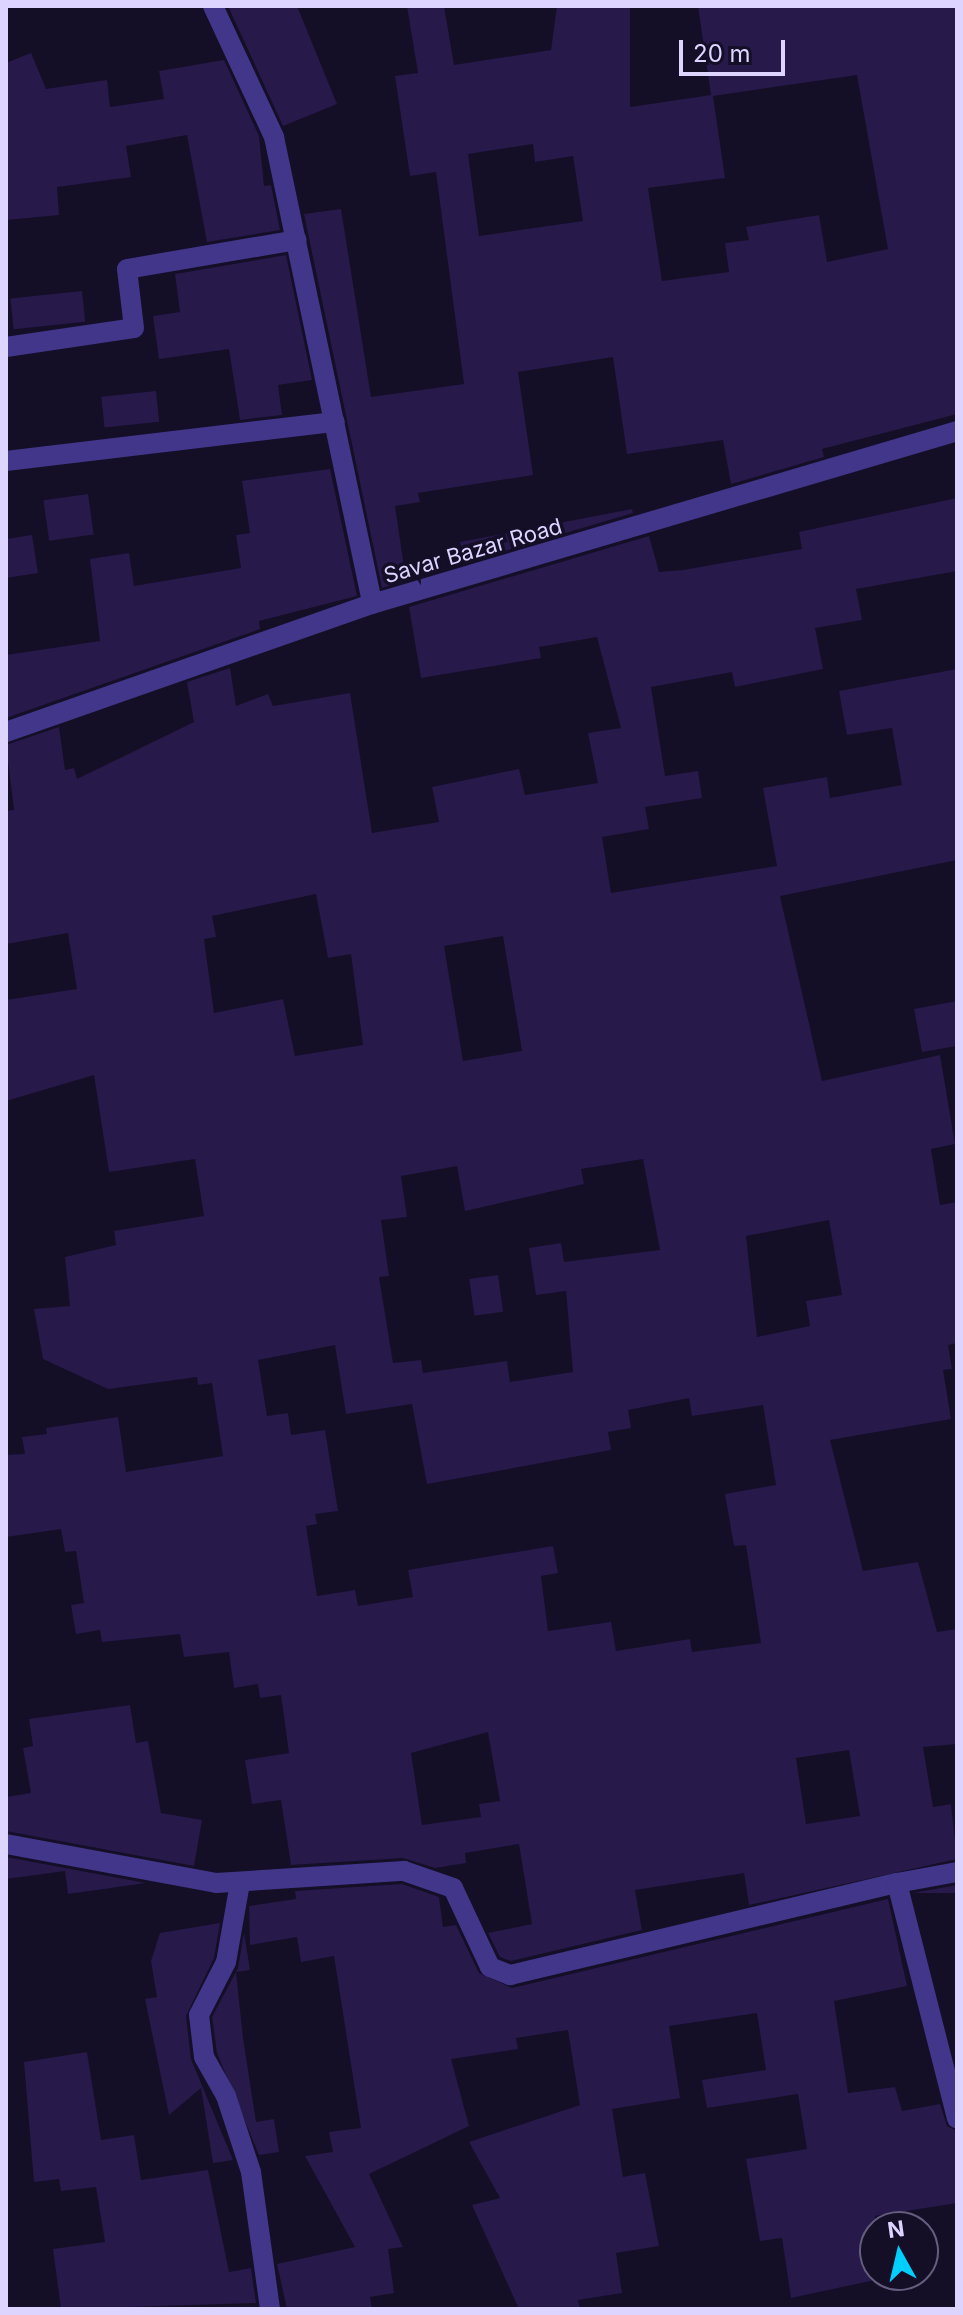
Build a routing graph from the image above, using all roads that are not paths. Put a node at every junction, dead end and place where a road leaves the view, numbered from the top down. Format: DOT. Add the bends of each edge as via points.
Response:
graph roads {
  1 [pos="213,6"];
  2 [pos="297,240"];
  3 [pos="6,347"];
  4 [pos="335,422"];
  5 [pos="957,431"];
  6 [pos="6,461"];
  7 [pos="372,604"];
  8 [pos="6,732"];
  9 [pos="6,1844"];
  10 [pos="957,1872"];
  11 [pos="240,1883"];
  12 [pos="897,1883"];
  13 [pos="957,2118"];
  14 [pos="270,2309"];
  1 -- 2 [label="street" via="274,137"];
  2 -- 3 [label="street" via="127,269 134,328"];
  2 -- 4 [label="street"];
  4 -- 6 [label="street"];
  4 -- 7 [label="street"];
  5 -- 7 [label="street, Savar Bazar Road"];
  7 -- 8 [label="street, Savar Bazar Road"];
  9 -- 11 [label="street" via="47,1847 132,1872"];
  10 -- 12 [label="street"];
  11 -- 12 [label="street" via="404,1871 453,1888 490,1967 510,1975"];
  11 -- 14 [label="street" via="226,1962 199,2015 204,2057 226,2096 251,2172"];
  12 -- 13 [label="street"];
}
